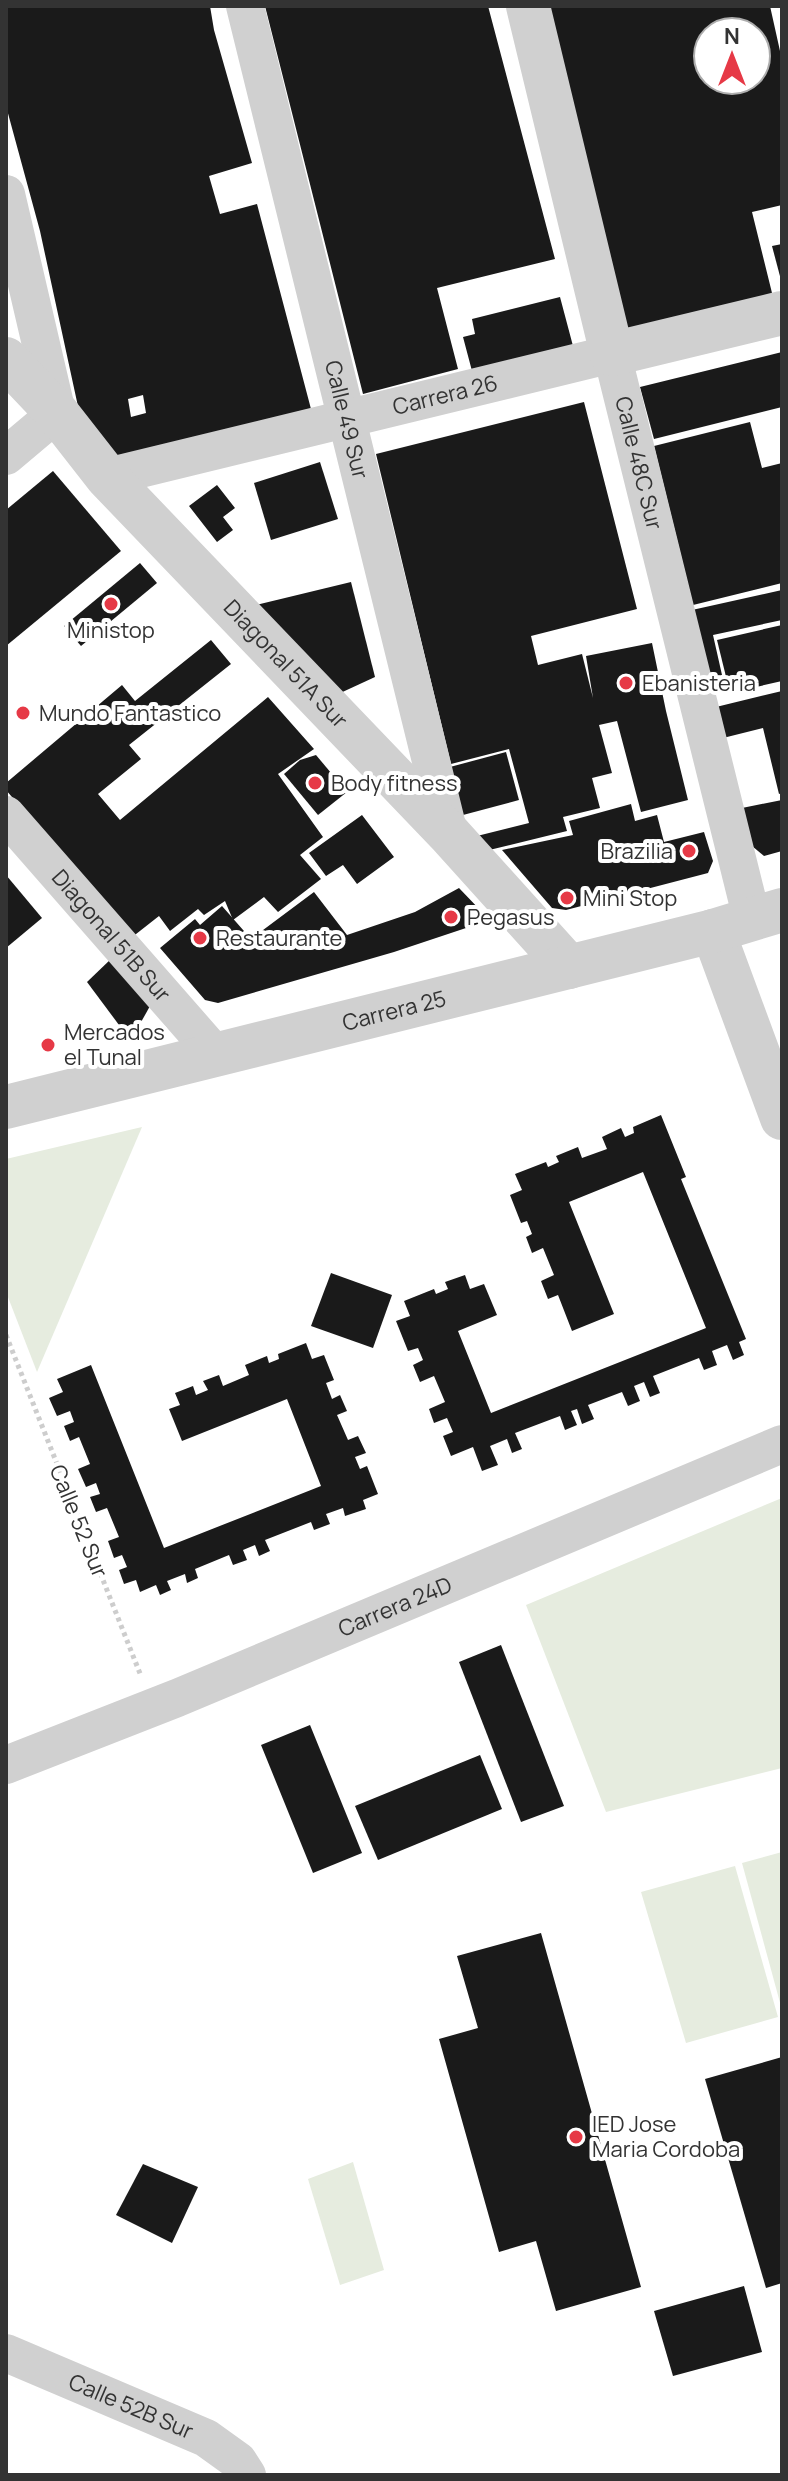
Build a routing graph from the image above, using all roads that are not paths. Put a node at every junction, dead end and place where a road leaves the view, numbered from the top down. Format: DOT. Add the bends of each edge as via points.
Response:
graph roads {
  1 [pos="245,6"];
  2 [pos="528,6"];
  3 [pos="6,194"];
  4 [pos="782,313"];
  5 [pos="612,354"];
  6 [pos="6,359"];
  7 [pos="57,413"];
  8 [pos="347,417"];
  9 [pos="6,456"];
  10 [pos="107,477"];
  11 [pos="6,815"];
  12 [pos="449,834"];
  13 [pos="749,920"];
  14 [pos="569,967"];
  15 [pos="216,1055"];
  16 [pos="6,1107"];
  17 [pos="782,1118"];
  18 [pos="782,1444"];
  19 [pos="6,1765"];
  20 [pos="6,2353"];
  21 [pos="247,2475"];
  1 -- 8 [label="street, Calle 49 Sur"];
  2 -- 5 [label="street, Calle 48C Sur"];
  3 -- 7 [label="street"];
  4 -- 5 [label="street, Carrera 26"];
  5 -- 8 [label="street, Carrera 26"];
  5 -- 13 [label="street, Calle 48C Sur"];
  6 -- 7 [label="street, Diagonal 51A Sur"];
  7 -- 9 [label="street"];
  7 -- 10 [label="street, Diagonal 51A Sur"];
  8 -- 10 [label="street, Carrera 26"];
  8 -- 12 [label="street, Calle 49 Sur"];
  10 -- 12 [label="street, Diagonal 51A Sur"];
  11 -- 15 [label="street, Diagonal 51B Sur"];
  12 -- 14 [label="street, Diagonal 51A Sur"];
  13 -- 14 [label="street, Carrera 25"];
  13 -- 17 [label="street, Calle 48C Sur"];
  14 -- 15 [label="street, Carrera 25"];
  15 -- 16 [label="street, Carrera 25"];
  18 -- 19 [label="street, Carrera 24D"];
  20 -- 21 [label="street, Calle 52B Sur" via="206,2438 238,2461"];
}
